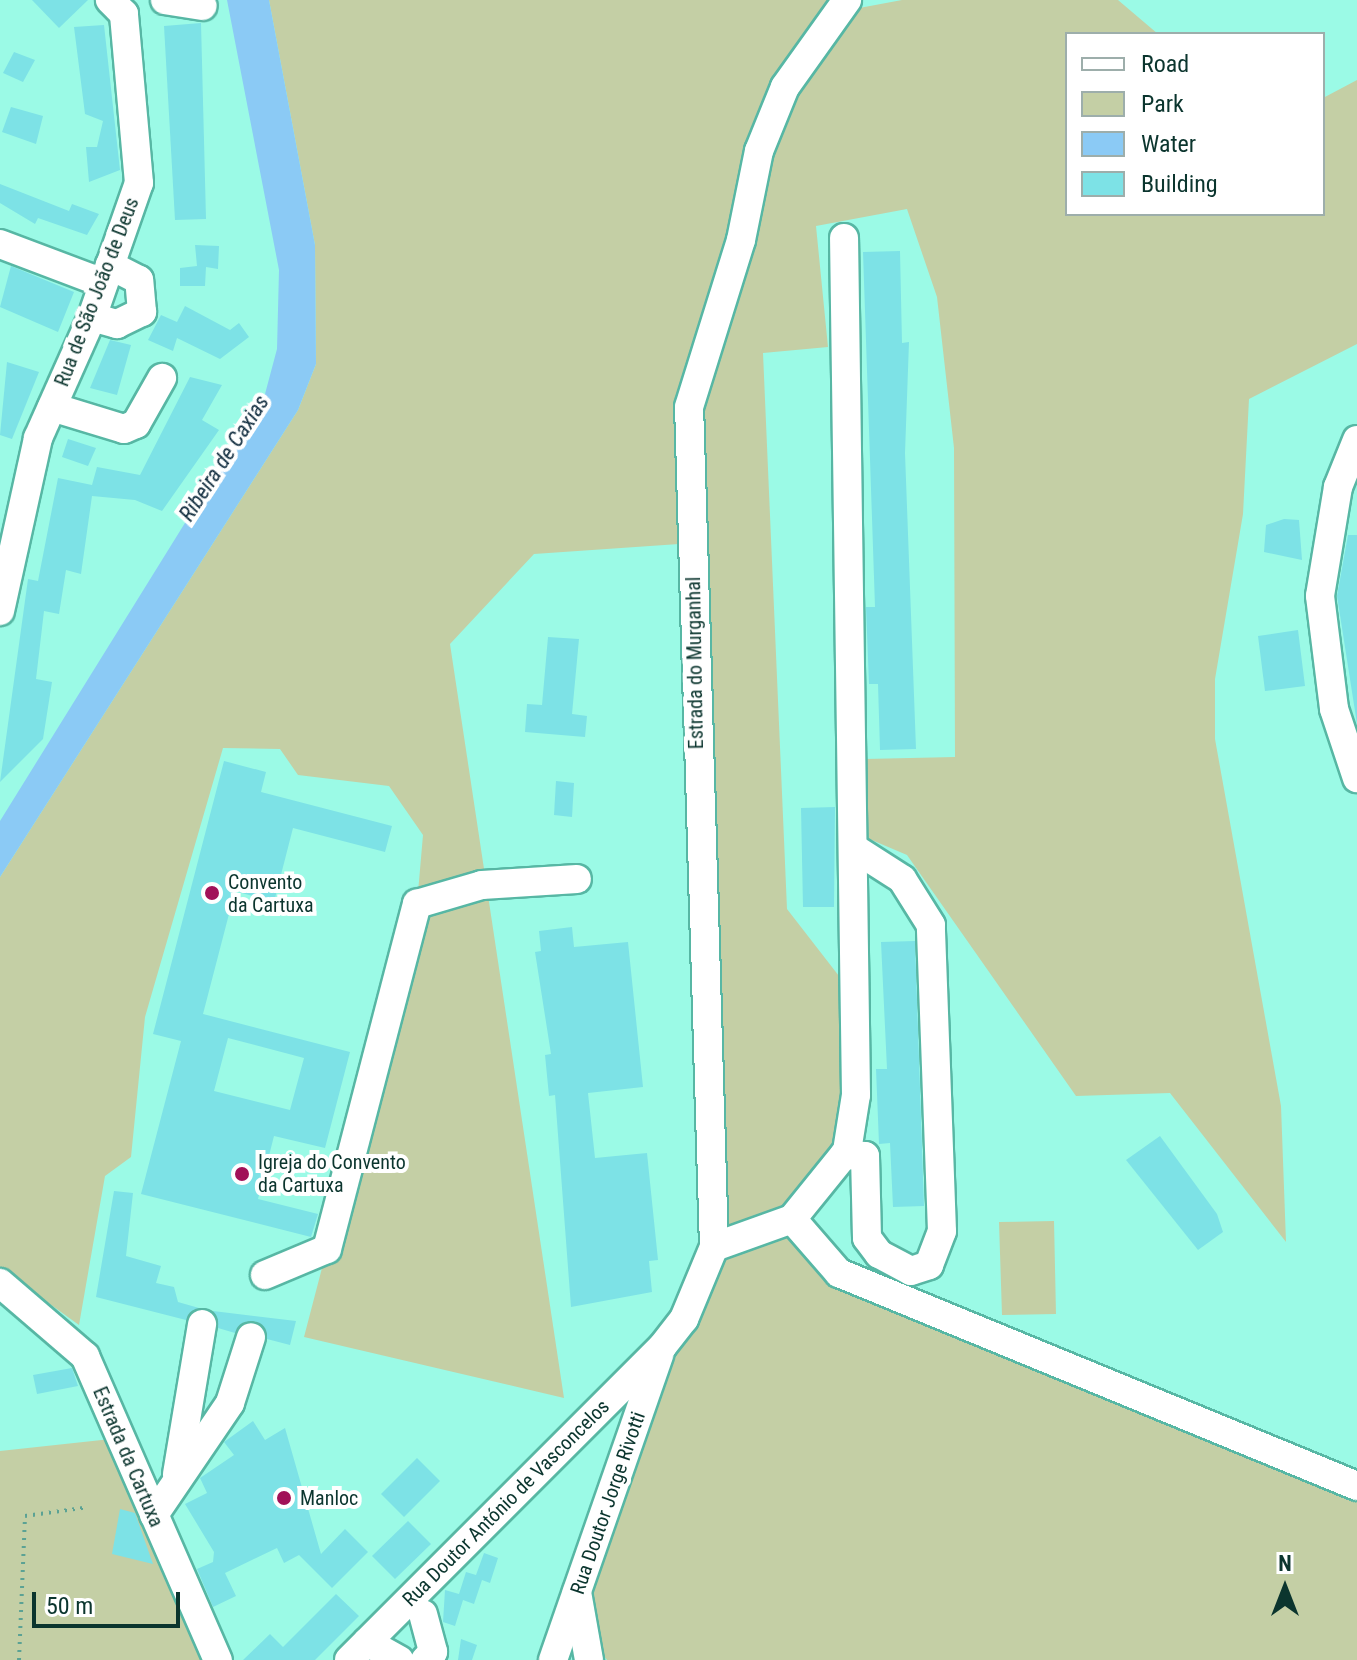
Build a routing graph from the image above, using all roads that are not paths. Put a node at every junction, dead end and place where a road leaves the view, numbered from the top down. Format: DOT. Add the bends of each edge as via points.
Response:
graph roads {
  1 [pos="165,0"];
  2 [pos="847,0"];
  3 [pos="203,6"];
  4 [pos="117,7"];
  5 [pos="844,238"];
  6 [pos="0,244"];
  7 [pos="106,274"];
  8 [pos="92,317"];
  9 [pos="162,378"];
  10 [pos="52,407"];
  11 [pos="1357,440"];
  12 [pos="0,611"];
  13 [pos="1357,778"];
  14 [pos="855,849"];
  15 [pos="577,879"];
  16 [pos="844,1155"];
  17 [pos="792,1219"];
  18 [pos="714,1247"];
  19 [pos="265,1275"];
  20 [pos="0,1283"];
  21 [pos="202,1324"];
  22 [pos="251,1337"];
  23 [pos="662,1347"];
  24 [pos="177,1474"];
  25 [pos="1357,1486"];
  26 [pos="154,1515"];
  27 [pos="577,1592"];
  28 [pos="423,1614"];
  29 [pos="358,1651"];
  30 [pos="593,1657"];
  31 [pos="218,1660"];
  32 [pos="399,1660"];
  33 [pos="425,1660"];
  34 [pos="553,1660"];
  1 -- 3 [label="street"];
  2 -- 18 [label="street, Estrada do Murganhal" via="785,87 759,151 741,240 689,407"];
  4 -- 7 [label="street, Rua de São João de Deus" via="139,183"];
  5 -- 14 [label="street"];
  6 -- 7 [label="street"];
  7 -- 8 [label="street, Rua de São João de Deus"];
  7 -- 8 [label="street" via="139,280 142,312 117,324"];
  8 -- 10 [label="street, Rua de São João de Deus"];
  9 -- 10 [label="street" via="136,424 124,429"];
  10 -- 12 [label="street, Rua de São João de Deus" via="38,438"];
  11 -- 13 [label="street" via="1338,487 1320,596 1334,709"];
  14 -- 16 [label="street" via="856,1095"];
  14 -- 16 [label="street" via="893,871 931,925 942,1231 929,1265 911,1271 879,1254 867,1238 865,1156"];
  15 -- 19 [label="street" via="482,885 417,904 327,1249"];
  16 -- 17 [label="street"];
  17 -- 18 [label="street"];
  17 -- 25 [label="street" via="839,1273"];
  18 -- 23 [label="street, Estrada do Murganhal" via="684,1319"];
  20 -- 26 [label="street, Estrada da Cartuxa" via="85,1356"];
  21 -- 24 [label="street"];
  22 -- 24 [label="street" via="230,1403"];
  23 -- 27 [label="street, Rua Doutor Jorge Rivotti"];
  23 -- 29 [label="street, Rua Doutor António de Vasconcelos"];
  24 -- 26 [label="street"];
  26 -- 31 [label="street, Estrada da Cartuxa"];
  27 -- 30 [label="street"];
  27 -- 34 [label="street, Rua Doutor Jorge Rivotti"];
  28 -- 33 [label="street" via="433,1652"];
  29 -- 32 [label="street"];
}
